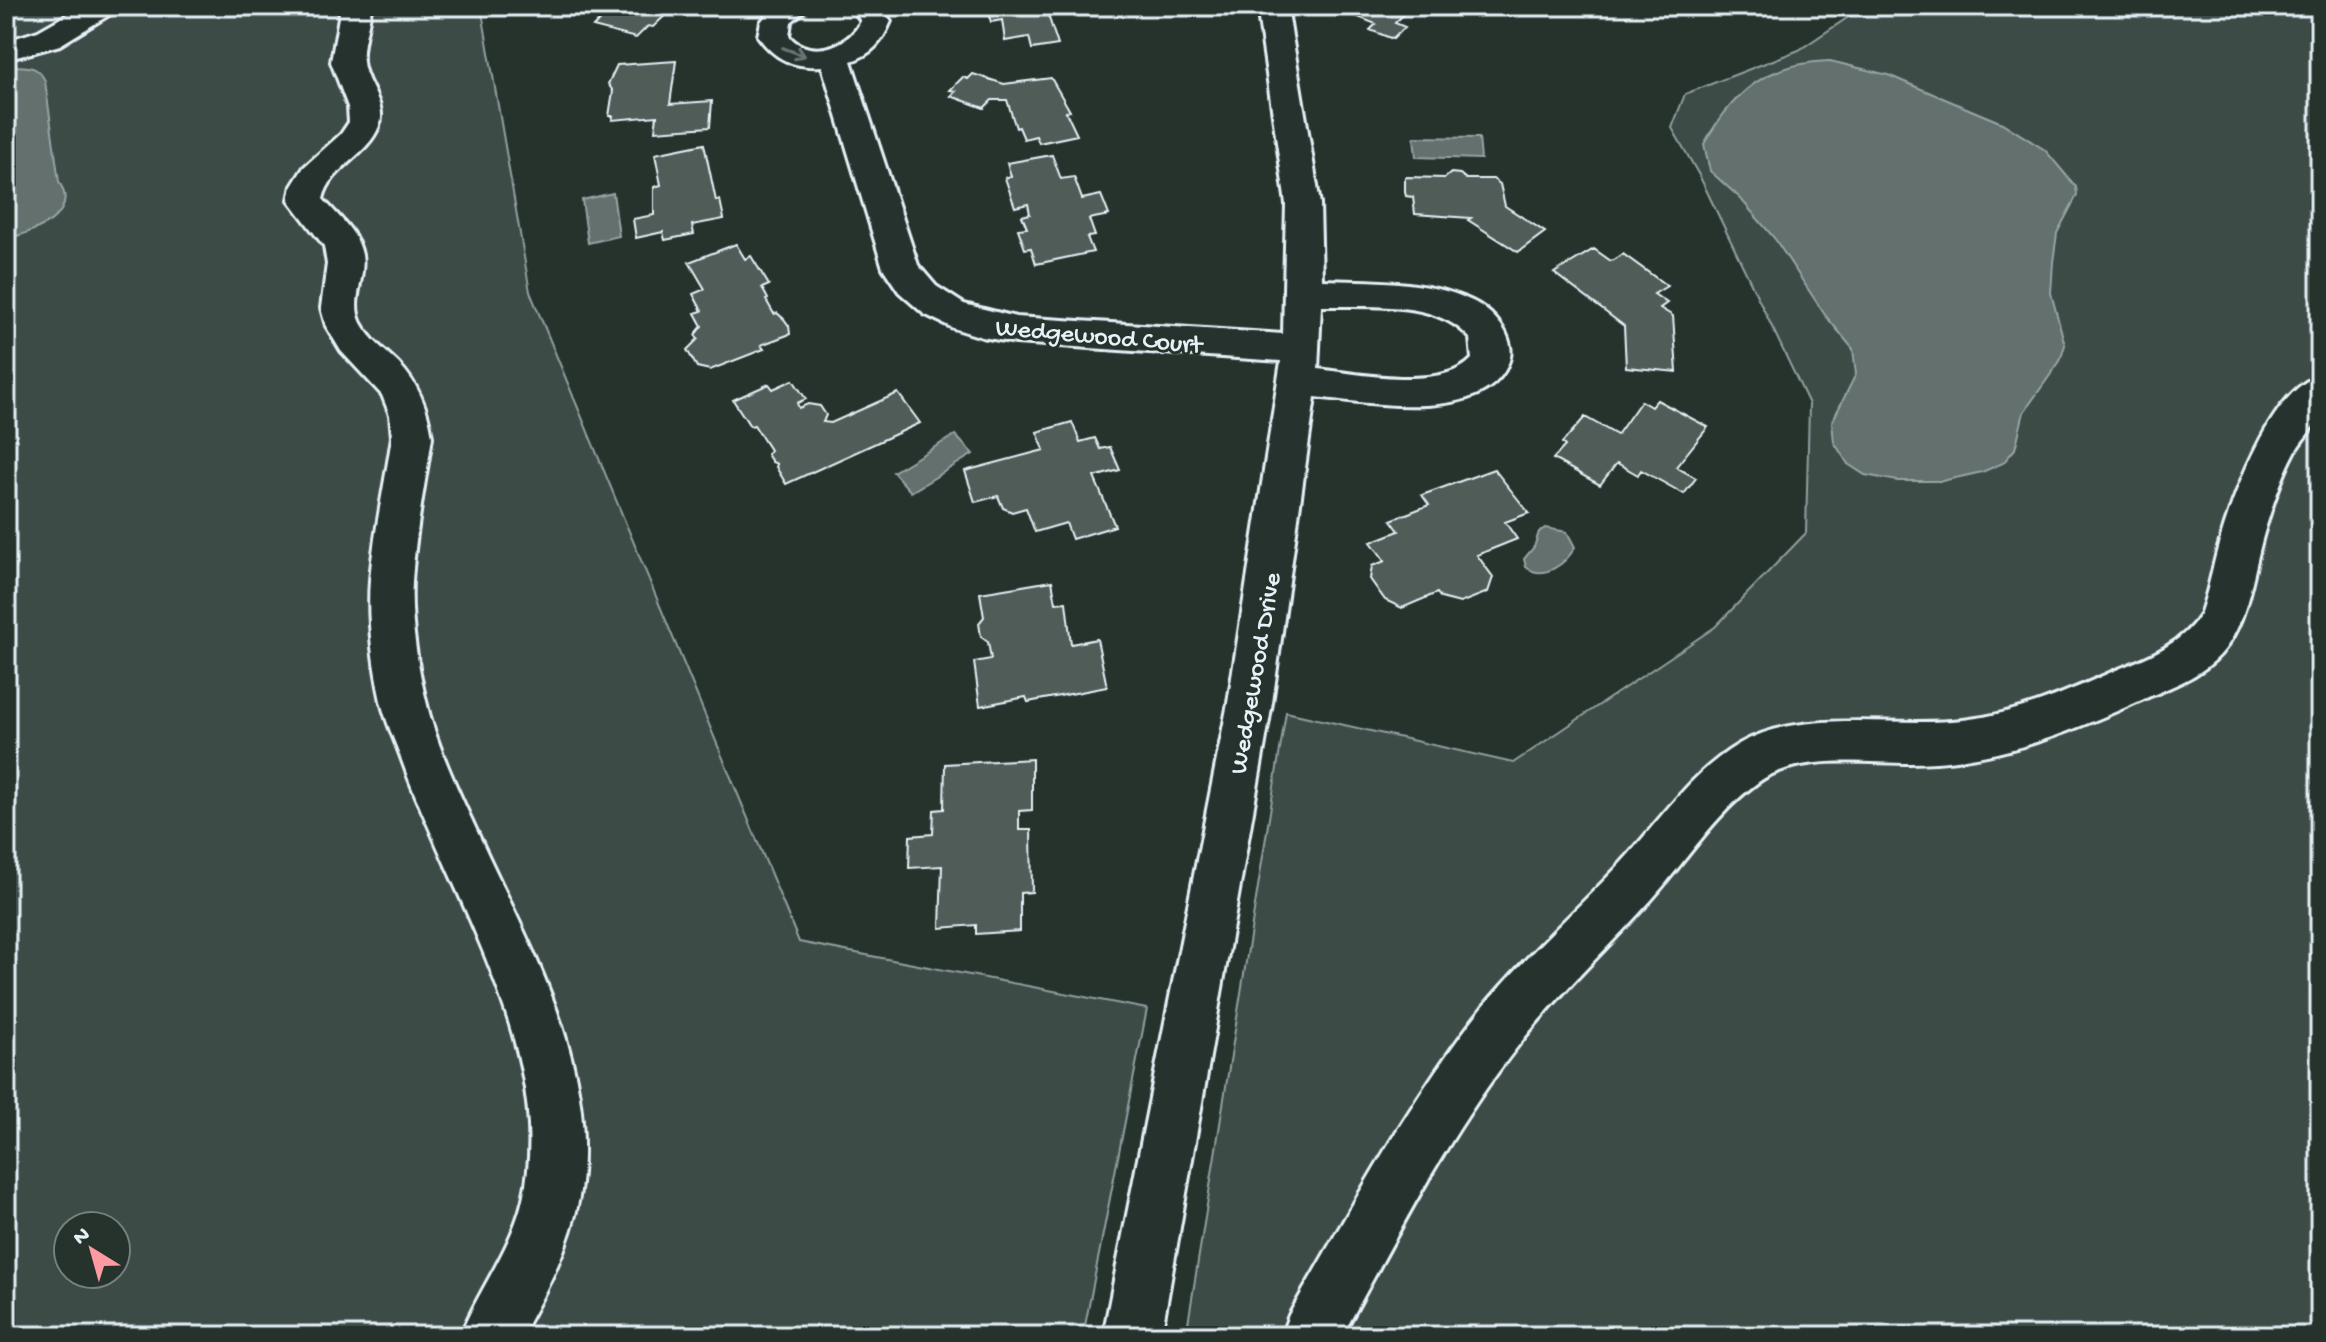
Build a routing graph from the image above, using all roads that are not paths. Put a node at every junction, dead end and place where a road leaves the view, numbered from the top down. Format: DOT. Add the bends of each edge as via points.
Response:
graph roads {
  1 [pos="103,6"];
  2 [pos="356,6"];
  3 [pos="795,6"];
  4 [pos="865,6"];
  5 [pos="1272,6"];
  6 [pos="6,51"];
  7 [pos="834,56"];
  8 [pos="1304,292"];
  9 [pos="1299,365"];
  10 [pos="2320,389"];
  11 [pos="489,1336"];
  12 [pos="1132,1336"];
  13 [pos="1310,1336"];
  1 -- 6 [label="street" via="49,38"];
  2 -- 11 [label="street" via="347,60 365,123 315,174 306,200 341,242 345,258 337,305 343,326 404,395 411,417 391,582 404,703 440,801 527,998 546,1057 556,1137 551,1198 530,1263"];
  3 -- 7 [label="street, one-way" via="773,28 781,47 810,58"];
  4 -- 7 [label="street" via="876,21 874,30 858,47"];
  5 -- 8 [label="street, Wedgewood Drive" via="1303,204"];
  7 -- 9 [label="street, Wedgewood Court" via="901,268 943,310 974,323 1016,330"];
  8 -- 9 [label="street, Wedgewood Drive"];
  8 -- 9 [label="street, Wedgewood Court" via="1449,305 1484,330 1492,357 1482,375 1447,391 1423,392"];
  9 -- 12 [label="street, Wedgewood Drive" via="1250,703"];
  10 -- 13 [label="street" via="2286,432 2239,546 2226,606 2213,635 2191,655 2035,727 1962,740 1774,751 1729,778 1549,969 1485,1046 1427,1130"];
}
